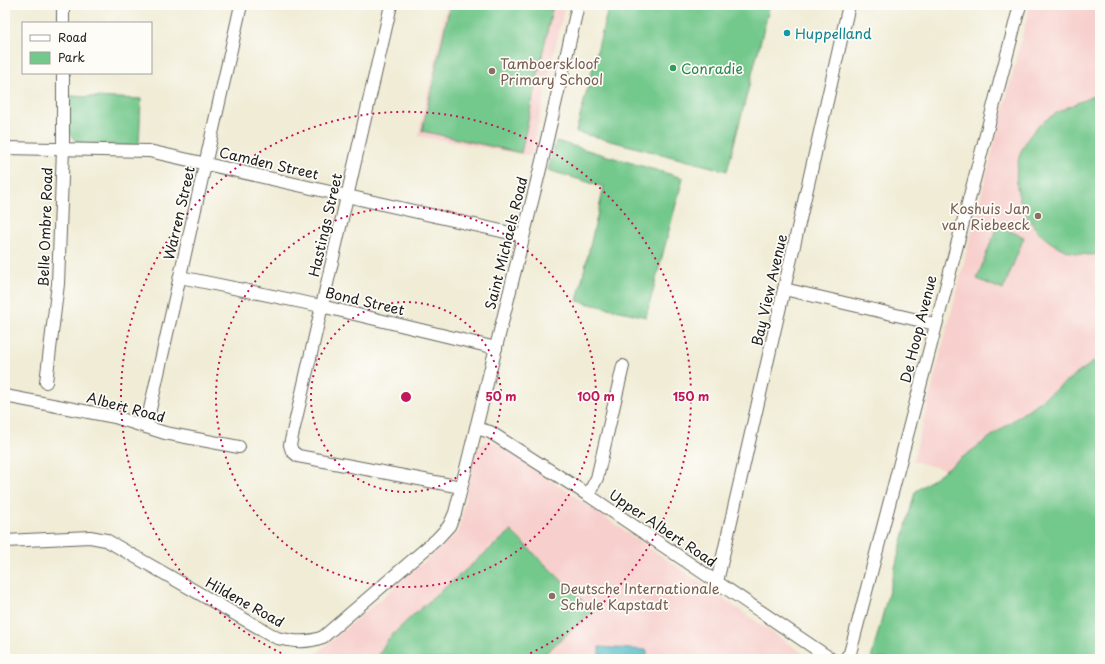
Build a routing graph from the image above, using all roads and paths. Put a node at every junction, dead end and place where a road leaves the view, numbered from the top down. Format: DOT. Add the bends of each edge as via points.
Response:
graph roads {
  1 [pos="63,5"];
  2 [pos="241,5"];
  3 [pos="391,5"];
  4 [pos="578,5"];
  5 [pos="849,5"];
  6 [pos="1020,5"];
  7 [pos="63,22"];
  8 [pos="63,74"];
  9 [pos="5,148"];
  10 [pos="63,149"];
  11 [pos="205,164"];
  12 [pos="347,196"];
  13 [pos="523,236"];
  14 [pos="180,277"];
  15 [pos="784,289"];
  16 [pos="321,306"];
  17 [pos="935,324"];
  18 [pos="496,348"];
  19 [pos="623,366"];
  20 [pos="46,382"];
  21 [pos="5,396"];
  22 [pos="146,427"];
  23 [pos="476,428"];
  24 [pos="239,447"];
  25 [pos="461,487"];
  26 [pos="588,496"];
  27 [pos="5,541"];
  28 [pos="717,582"];
  29 [pos="831,659"];
  30 [pos="845,659"];
  1 -- 7 [label="street"];
  2 -- 11 [label="street, Warren Street"];
  3 -- 12 [label="street, Hastings Street"];
  4 -- 13 [label="street, Saint Michaels Road"];
  5 -- 15 [label="street, Bay View Avenue"];
  6 -- 17 [label="street, De Hoop Avenue"];
  8 -- 10 [label="street, Belle Ombre Road"];
  9 -- 10 [label="street, Camden Street"];
  10 -- 11 [label="street, Camden Street" via="149,151"];
  10 -- 20 [label="street, Belle Ombre Road" via="58,284"];
  11 -- 12 [label="street, Camden Street"];
  11 -- 14 [label="street, Warren Street"];
  12 -- 13 [label="street, Camden Street"];
  12 -- 16 [label="street, Hastings Street"];
  13 -- 18 [label="street, Saint Michaels Road"];
  14 -- 16 [label="street, Bond Street"];
  14 -- 22 [label="street, Warren Street"];
  15 -- 17 [label="street"];
  15 -- 28 [label="street, Bay View Avenue"];
  16 -- 18 [label="street, Bond Street"];
  16 -- 25 [label="street, Hastings Street" via="290,442 292,451 298,456"];
  17 -- 30 [label="street, De Hoop Avenue" via="850,653"];
  18 -- 23 [label="street, Saint Michaels Road"];
  19 -- 26 [label="street" via="597,478"];
  21 -- 22 [label="street, Albert Road" via="114,417"];
  22 -- 24 [label="street, Albert Road"];
  23 -- 25 [label="street, Saint Michaels Road"];
  23 -- 26 [label="street, Upper Albert Road" via="490,432"];
  25 -- 27 [label="street, Hildene Road" via="455,513 444,531 323,637 309,642 277,638 106,540 90,537"];
  26 -- 28 [label="street, Upper Albert Road"];
  28 -- 29 [label="street, Upper Albert Road"];
}
